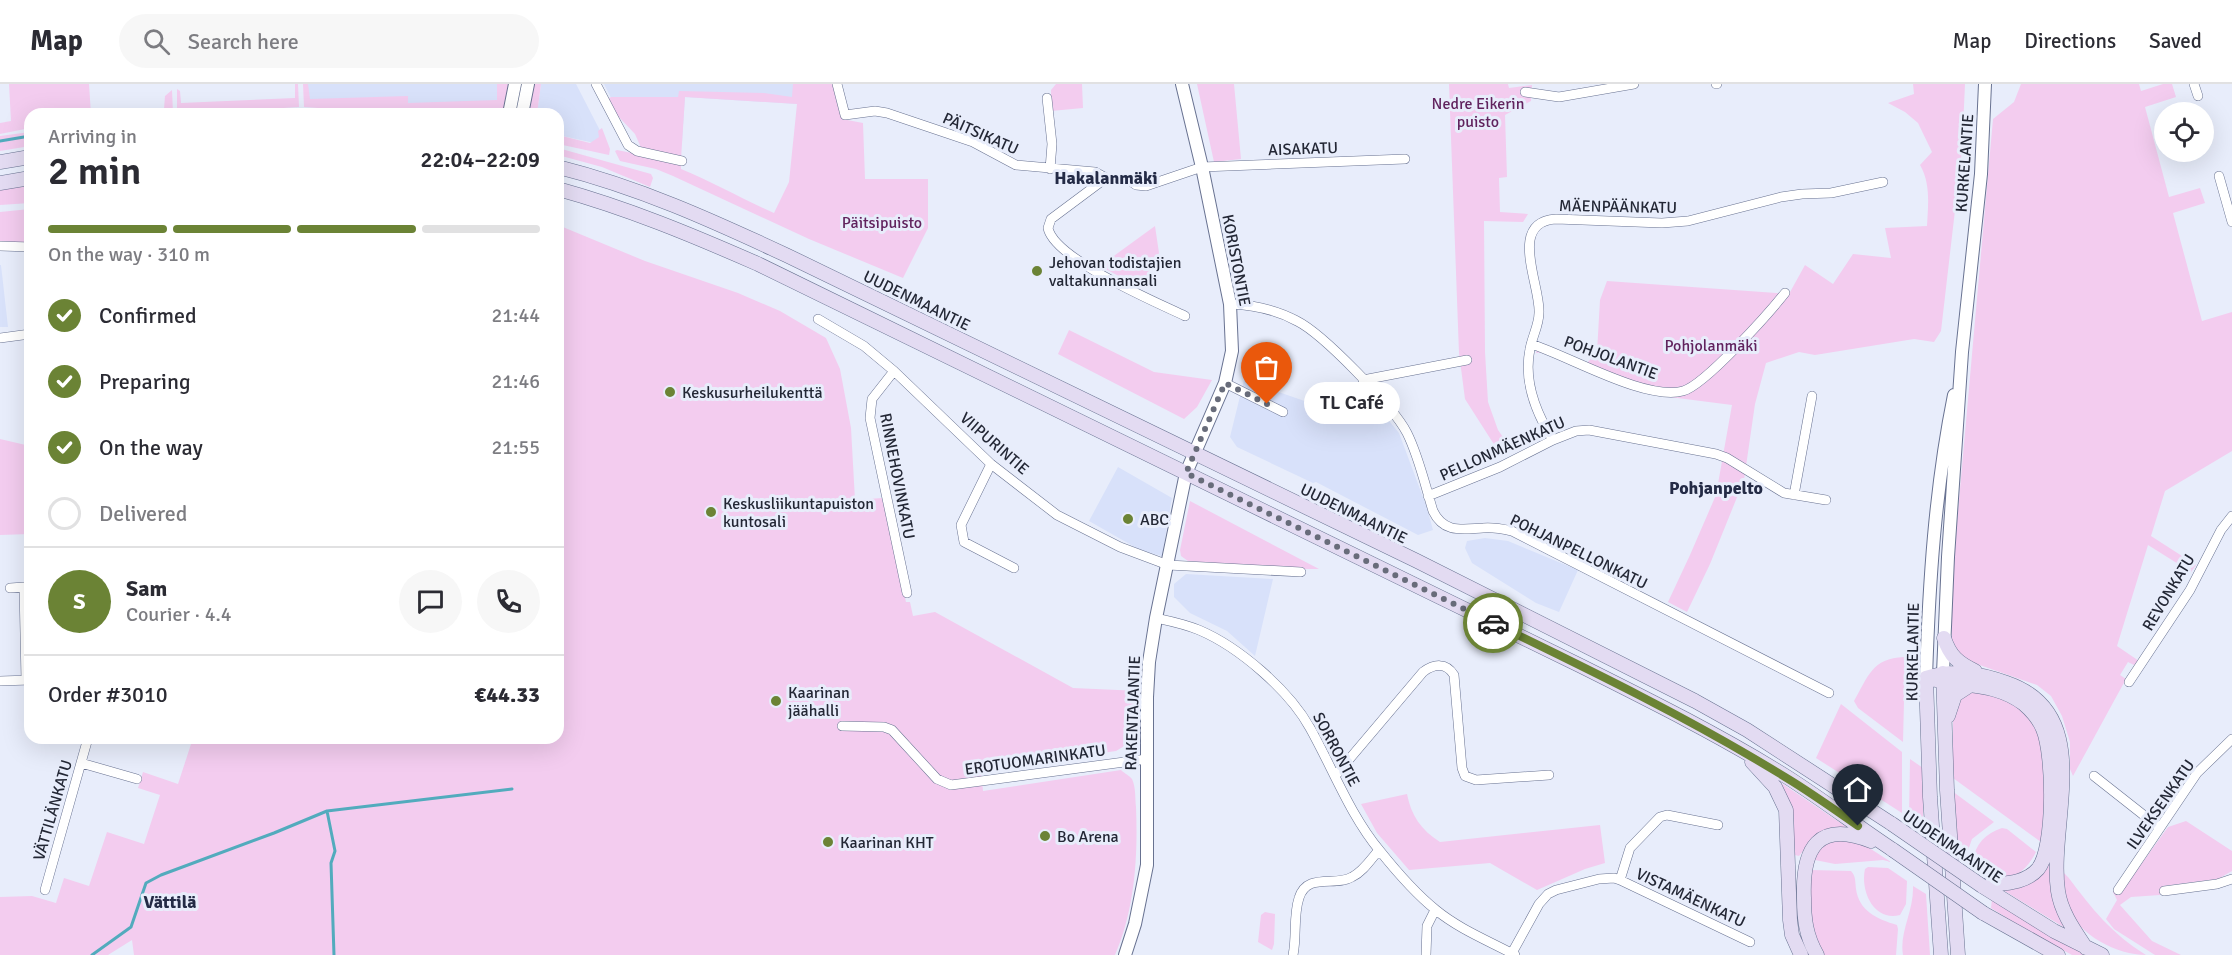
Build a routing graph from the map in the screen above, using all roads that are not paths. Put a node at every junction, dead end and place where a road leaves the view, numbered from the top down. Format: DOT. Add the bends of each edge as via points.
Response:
graph roads {
  1 [pos="515,84"];
  2 [pos="528,84"];
  3 [pos="596,84"];
  4 [pos="837,84"];
  5 [pos="1182,84"];
  6 [pos="1634,84"];
  7 [pos="1985,84"];
  8 [pos="2194,84"];
  9 [pos="1525,92"];
  10 [pos="2198,96"];
  11 [pos="1047,98"];
  12 [pos="510,108"];
  13 [pos="523,108"];
  14 [pos="24,158"];
  15 [pos="1405,159"];
  16 [pos="682,161"];
  17 [pos="0,162"];
  18 [pos="1202,167"];
  19 [pos="564,169"];
  20 [pos="1050,169"];
  21 [pos="2219,176"];
  22 [pos="1106,178"];
  23 [pos="24,179"];
  24 [pos="1883,182"];
  25 [pos="0,183"];
  26 [pos="564,191"];
  27 [pos="2232,222"];
  28 [pos="0,246"];
  29 [pos="24,247"];
  30 [pos="1785,293"];
  31 [pos="1230,304"];
  32 [pos="1185,316"];
  33 [pos="818,319"];
  34 [pos="24,335"];
  35 [pos="0,338"];
  36 [pos="1531,344"];
  37 [pos="1962,352"];
  38 [pos="1467,360"];
  39 [pos="894,371"];
  40 [pos="1363,380"];
  41 [pos="1225,383"];
  42 [pos="1812,396"];
  43 [pos="1283,412"];
  44 [pos="1553,440"];
  45 [pos="1194,453"];
  46 [pos="991,464"];
  47 [pos="1186,473"];
  48 [pos="1794,495"];
  49 [pos="1428,496"];
  50 [pos="1826,500"];
  51 [pos="2232,516"];
  52 [pos="1168,565"];
  53 [pos="1014,568"];
  54 [pos="1301,572"];
  55 [pos="24,587"];
  56 [pos="10,588"];
  57 [pos="907,593"];
  58 [pos="1155,618"];
  59 [pos="1944,638"];
  60 [pos="1943,677"];
  61 [pos="1991,677"];
  62 [pos="1926,678"];
  63 [pos="24,680"];
  64 [pos="0,681"];
  65 [pos="2129,682"];
  66 [pos="1972,684"];
  67 [pos="1829,693"];
  68 [pos="842,726"];
  69 [pos="1945,730"];
  70 [pos="2232,739"];
  71 [pos="86,744"];
  72 [pos="1740,750"];
  73 [pos="1147,759"];
  74 [pos="81,763"];
  75 [pos="1549,775"];
  76 [pos="1335,776"];
  77 [pos="2094,776"];
  78 [pos="137,779"];
  79 [pos="1718,825"];
  80 [pos="2160,828"];
  81 [pos="1379,850"];
  82 [pos="1893,850"];
  83 [pos="2232,879"];
  84 [pos="1620,880"];
  85 [pos="1982,886"];
  86 [pos="45,890"];
  87 [pos="2118,890"];
  88 [pos="2164,891"];
  89 [pos="1435,910"];
  90 [pos="1750,942"];
  91 [pos="2086,948"];
  92 [pos="1941,953"];
  93 [pos="1514,954"];
  94 [pos="1125,955"];
  95 [pos="1293,955"];
  96 [pos="1426,955"];
  97 [pos="1801,955"];
  98 [pos="1817,955"];
  99 [pos="1958,955"];
  100 [pos="2058,955"];
  101 [pos="2102,955"];
  1 -- 12 [label="street"];
  2 -- 13 [label="street"];
  3 -- 16 [label="street" via="628,145 637,151"];
  4 -- 20 [label="street, PÄITSIKATU" via="845,115 876,111 896,115 973,142 1016,165"];
  5 -- 18 [label="street, KORISTONTIE"];
  6 -- 9 [label="street" via="1559,97"];
  7 -- 37 [label="street, KURKELANTIE" via="1981,174"];
  8 -- 10 [label="street"];
  11 -- 20 [label="street" via="1052,144"];
  14 -- 17 [label="main road"];
  15 -- 18 [label="street, AISAKATU"];
  18 -- 22 [label="street, AISAKATU" via="1146,186 1126,178"];
  18 -- 31 [label="street, KORISTONTIE"];
  19 -- 45 [label="main road, UUDENMAANTIE" via="624,185 690,211"];
  20 -- 22 [label="street, PÄITSIKATU" via="1095,172"];
  21 -- 27 [label="street"];
  22 -- 32 [label="street" via="1054,216 1048,228 1052,237 1094,270"];
  23 -- 25 [label="main road"];
  24 -- 36 [label="street, MÄENPÄÄNKATU" via="1831,193 1781,197 1688,221 1547,220 1534,230 1529,248 1539,313"];
  26 -- 47 [label="main road" via="622,207 758,264"];
  28 -- 29 [label="street"];
  30 -- 36 [label="street, POHJOLANTIE" via="1716,368 1684,391 1662,392 1636,386"];
  31 -- 40 [label="street, POHJANPELLONKATU" via="1254,306 1300,322"];
  31 -- 41 [label="street, KORISTONTIE" via="1232,351"];
  33 -- 39 [label="street, VIIPURINTIE" via="864,346"];
  34 -- 35 [label="street"];
  36 -- 44 [label="street, MÄENPÄÄNKATU" via="1528,366 1533,402"];
  37 -- 59 [label="street, KURKELANTIE"];
  37 -- 62 [label="street, KURKELANTIE" via="1934,522"];
  38 -- 40 [label="street"];
  39 -- 46 [label="street, VIIPURINTIE"];
  39 -- 57 [label="street, RINNEHOVINKATU" via="872,399 870,418"];
  40 -- 49 [label="street, POHJANPELLONKATU" via="1406,431"];
  41 -- 43 [label="street"];
  41 -- 45 [label="street, KORISTONTIE"];
  42 -- 48 [label="street"];
  44 -- 48 [label="street, PELLONMÄENKATU" via="1589,430 1716,454 1774,488"];
  44 -- 49 [label="street, PELLONMÄENKATU"];
  45 -- 47 [label="street, KORISTONTIE"];
  45 -- 85 [label="main road, UUDENMAANTIE, bridge" via="1695,701 1747,730"];
  46 -- 52 [label="street, VIIPURINTIE" via="1057,515 1120,547"];
  46 -- 53 [label="street" via="961,525 964,542"];
  47 -- 52 [label="street, RAKENTAJANTIE"];
  47 -- 72 [label="main road" via="1581,666"];
  48 -- 50 [label="street, PELLONMÄENKATU"];
  49 -- 67 [label="street, POHJANPELLONKATU" via="1436,518 1446,527 1512,531"];
  51 -- 65 [label="street, REVONKATU" via="2190,590"];
  52 -- 54 [label="street, VIIPURINTIE"];
  52 -- 58 [label="street, RAKENTAJANTIE"];
  55 -- 56 [label="street"];
  58 -- 73 [label="street, RAKENTAJANTIE" via="1147,697"];
  58 -- 76 [label="street, SORRONTIE" via="1221,640 1271,681 1305,718"];
  59 -- 60 [label="street, KURKELANTIE"];
  59 -- 61 [label="main road" via="1955,660"];
  60 -- 61 [label="main road"];
  60 -- 62 [label="main road"];
  60 -- 66 [label="main road"];
  60 -- 69 [label="main road, KURKELANTIE"];
  61 -- 91 [label="main road" via="2035,697 2056,724 2062,758 2057,888 2067,918"];
  62 -- 92 [label="main road, KURKELANTIE"];
  63 -- 64 [label="street"];
  66 -- 69 [label="main road" via="1953,698"];
  66 -- 85 [label="main road" via="2003,692 2034,714 2048,741 2051,765 2048,843 2043,862 2022,881"];
  68 -- 73 [label="street, EROTUOMARINKATU" via="892,730 930,772 951,785"];
  69 -- 99 [label="main road, KURKELANTIE"];
  70 -- 80 [label="street, ILVEKSENKATU" via="2198,773"];
  71 -- 74 [label="street, VÄTTILÄNKATU"];
  72 -- 82 [label="main road"];
  72 -- 97 [label="main road" via="1775,787 1786,810 1790,920"];
  73 -- 94 [label="street, RAKENTAJANTIE" via="1147,865"];
  74 -- 78 [label="street"];
  74 -- 86 [label="street, VÄTTILÄNKATU"];
  75 -- 76 [label="street" via="1476,780 1465,776 1454,675 1450,669 1437,665 1423,672"];
  76 -- 81 [label="street, SORRONTIE"];
  77 -- 80 [label="street"];
  79 -- 84 [label="street" via="1660,817 1630,848"];
  80 -- 87 [label="street, ILVEKSENKATU"];
  81 -- 89 [label="street, SORRONTIE"];
  81 -- 95 [label="street" via="1352,878 1315,882 1302,891"];
  82 -- 98 [label="main road" via="1844,834 1826,837 1809,853 1803,871 1804,920"];
  82 -- 100 [label="main road, bridge" via="1983,913"];
  83 -- 88 [label="street"];
  84 -- 90 [label="street, VISTAMÄENKATU"];
  84 -- 93 [label="street, VISTAMÄENKATU" via="1599,879 1548,894"];
  85 -- 91 [label="main road, UUDENMAANTIE"];
  89 -- 93 [label="street, SORRONTIE"];
  89 -- 96 [label="street" via="1427,926"];
  91 -- 101 [label="main road, UUDENMAANTIE"];
}
